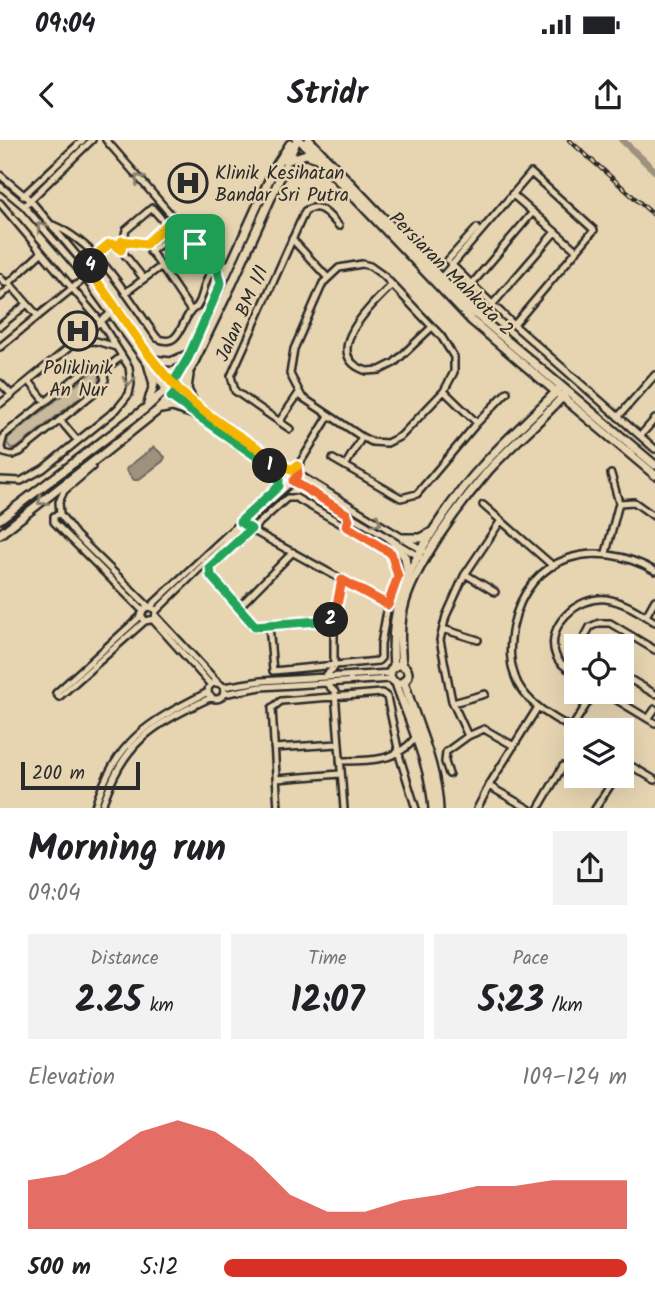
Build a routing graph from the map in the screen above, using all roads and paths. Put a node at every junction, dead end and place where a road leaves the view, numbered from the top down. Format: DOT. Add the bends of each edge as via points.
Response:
graph roads {
  1 [pos="83,140"];
  2 [pos="105,140"];
  3 [pos="294,140"];
  4 [pos="309,140"];
  5 [pos="92,141"];
  6 [pos="318,159"];
  7 [pos="283,161"];
  8 [pos="0,175"];
  9 [pos="34,185"];
  10 [pos="0,186"];
  11 [pos="14,186"];
  12 [pos="41,191"];
  13 [pos="24,194"];
  14 [pos="512,194"];
  15 [pos="18,200"];
  16 [pos="31,201"];
  17 [pos="0,203"];
  18 [pos="24,206"];
  19 [pos="38,210"];
  20 [pos="533,212"];
  21 [pos="174,218"];
  22 [pos="50,224"];
  23 [pos="167,224"];
  24 [pos="339,226"];
  25 [pos="477,228"];
  26 [pos="555,232"];
  27 [pos="292,239"];
  28 [pos="122,241"];
  29 [pos="194,241"];
  30 [pos="146,244"];
  31 [pos="121,250"];
  32 [pos="577,251"];
  33 [pos="150,252"];
  34 [pos="41,253"];
  35 [pos="95,256"];
  36 [pos="449,262"];
  37 [pos="231,263"];
  38 [pos="84,264"];
  39 [pos="160,267"];
  40 [pos="215,268"];
  41 [pos="80,271"];
  42 [pos="89,271"];
  43 [pos="0,277"];
  44 [pos="327,277"];
  45 [pos="85,278"];
  46 [pos="144,279"];
  47 [pos="438,280"];
  48 [pos="221,283"];
  49 [pos="10,284"];
  50 [pos="76,285"];
  51 [pos="392,285"];
  52 [pos="471,285"];
  53 [pos="125,293"];
  54 [pos="0,297"];
  55 [pos="27,304"];
  56 [pos="492,305"];
  57 [pos="106,307"];
  58 [pos="191,311"];
  59 [pos="111,313"];
  60 [pos="122,315"];
  61 [pos="37,316"];
  62 [pos="101,320"];
  63 [pos="116,320"];
  64 [pos="514,325"];
  65 [pos="0,326"];
  66 [pos="432,327"];
  67 [pos="75,343"];
  68 [pos="0,347"];
  69 [pos="116,347"];
  70 [pos="190,353"];
  71 [pos="122,356"];
  72 [pos="151,363"];
  73 [pos="191,368"];
  74 [pos="103,371"];
  75 [pos="655,375"];
  76 [pos="29,381"];
  77 [pos="547,382"];
  78 [pos="0,383"];
  79 [pos="175,386"];
  80 [pos="444,391"];
  81 [pos="562,391"];
  82 [pos="507,392"];
  83 [pos="168,393"];
  84 [pos="299,393"];
  85 [pos="12,396"];
  86 [pos="45,401"];
  87 [pos="550,403"];
  88 [pos="0,404"];
  89 [pos="194,404"];
  90 [pos="571,404"];
  91 [pos="146,408"];
  92 [pos="158,410"];
  93 [pos="194,414"];
  94 [pos="329,416"];
  95 [pos="618,417"];
  96 [pos="655,419"];
  97 [pos="60,420"];
  98 [pos="279,422"];
  99 [pos="477,423"];
  100 [pos="290,429"];
  101 [pos="640,436"];
  102 [pos="362,437"];
  103 [pos="77,440"];
  104 [pos="655,449"];
  105 [pos="2,454"];
  106 [pos="103,454"];
  107 [pos="333,458"];
  108 [pos="655,465"];
  109 [pos="298,466"];
  110 [pos="345,466"];
  111 [pos="272,467"];
  112 [pos="291,470"];
  113 [pos="298,474"];
  114 [pos="611,474"];
  115 [pos="655,475"];
  116 [pos="286,477"];
  117 [pos="0,480"];
  118 [pos="293,481"];
  119 [pos="282,487"];
  120 [pos="313,493"];
  121 [pos="619,503"];
  122 [pos="483,505"];
  123 [pos="60,514"];
  124 [pos="655,517"];
  125 [pos="0,519"];
  126 [pos="347,520"];
  127 [pos="500,522"];
  128 [pos="242,524"];
  129 [pos="251,529"];
  130 [pos="436,529"];
  131 [pos="0,534"];
  132 [pos="403,538"];
  133 [pos="391,540"];
  134 [pos="293,552"];
  135 [pos="606,553"];
  136 [pos="424,555"];
  137 [pos="553,566"];
  138 [pos="655,571"];
  139 [pos="465,573"];
  140 [pos="342,580"];
  141 [pos="407,580"];
  142 [pos="495,592"];
  143 [pos="655,600"];
  144 [pos="388,605"];
  145 [pos="149,606"];
  146 [pos="239,607"];
  147 [pos="143,616"];
  148 [pos="155,616"];
  149 [pos="646,616"];
  150 [pos="334,620"];
  151 [pos="655,622"];
  152 [pos="269,625"];
  153 [pos="443,629"];
  154 [pos="586,634"];
  155 [pos="628,634"];
  156 [pos="634,637"];
  157 [pos="478,640"];
  158 [pos="655,650"];
  159 [pos="564,664"];
  160 [pos="334,666"];
  161 [pos="345,675"];
  162 [pos="396,675"];
  163 [pos="325,676"];
  164 [pos="634,682"];
  165 [pos="343,683"];
  166 [pos="327,684"];
  167 [pos="217,685"];
  168 [pos="223,694"];
  169 [pos="335,694"];
  170 [pos="485,694"];
  171 [pos="655,694"];
  172 [pos="210,695"];
  173 [pos="453,703"];
  174 [pos="623,704"];
  175 [pos="538,706"];
  176 [pos="655,709"];
  177 [pos="648,719"];
  178 [pos="564,723"];
  179 [pos="655,723"];
  180 [pos="468,736"];
  181 [pos="415,738"];
  182 [pos="338,744"];
  183 [pos="514,746"];
  184 [pos="274,748"];
  185 [pos="402,752"];
  186 [pos="422,752"];
  187 [pos="340,761"];
  188 [pos="563,766"];
  189 [pos="634,767"];
  190 [pos="340,774"];
  191 [pos="449,774"];
  192 [pos="276,779"];
  193 [pos="655,780"];
  194 [pos="489,786"];
  195 [pos="610,788"];
  196 [pos="94,808"];
  197 [pos="101,808"];
  198 [pos="278,808"];
  199 [pos="344,808"];
  200 [pos="416,808"];
  201 [pos="433,808"];
  202 [pos="439,808"];
  203 [pos="477,808"];
  204 [pos="529,808"];
  205 [pos="537,808"];
  206 [pos="598,808"];
  1 -- 9 [label="street"];
  2 -- 5 [label="street"];
  21 -- 2 [label="street, one-way"];
  3 -- 6 [label="main road, Persiaran Mahkota 2"];
  3 -- 7 [label="main road"];
  4 -- 47 [label="main road, Persiaran Mahkota 2"];
  5 -- 12 [label="street"];
  6 -- 7 [label="main road" via="306,154"];
  6 -- 47 [label="main road, Persiaran Mahkota 2"];
  7 -- 37 [label="main road"];
  7 -- 73 [label="main road"];
  8 -- 11 [label="street"];
  9 -- 11 [label="street"];
  9 -- 13 [label="street"];
  10 -- 15 [label="street"];
  11 -- 13 [label="street"];
  12 -- 16 [label="street"];
  12 -- 19 [label="street"];
  13 -- 15 [label="street"];
  13 -- 16 [label="street"];
  14 -- 20 [label="street"];
  14 -- 32 [label="street" via="531,173 594,230"];
  14 -- 36 [label="street"];
  15 -- 18 [label="street"];
  16 -- 18 [label="street"];
  16 -- 19 [label="street"];
  17 -- 34 [label="street"];
  41 -- 18 [label="street, one-way"];
  19 -- 22 [label="street"];
  20 -- 26 [label="street"];
  20 -- 52 [label="street"];
  21 -- 23 [label="street"];
  21 -- 29 [label="street"];
  22 -- 35 [label="street" via="79,239"];
  22 -- 38 [label="street"];
  23 -- 28 [label="street" via="152,208 128,228"];
  23 -- 30 [label="street"];
  23 -- 33 [label="street" via="179,241 173,245 166,240"];
  24 -- 27 [label="street, Jalan BM 1/1" via="323,209 309,208"];
  25 -- 36 [label="street"];
  26 -- 32 [label="street"];
  26 -- 56 [label="street"];
  27 -- 44 [label="street"];
  27 -- 98 [label="street, Jalan BM 1/1" via="231,376 236,391"];
  28 -- 30 [label="street"];
  28 -- 31 [label="street"];
  29 -- 37 [label="street" via="223,266"];
  29 -- 40 [label="street"];
  30 -- 33 [label="street"];
  31 -- 35 [label="street" via="109,244"];
  31 -- 46 [label="street"];
  32 -- 64 [label="street"];
  33 -- 39 [label="street"];
  34 -- 49 [label="street"];
  34 -- 50 [label="street"];
  35 -- 42 [label="street"];
  35 -- 53 [label="street"];
  36 -- 47 [label="street"];
  36 -- 52 [label="street"];
  37 -- 48 [label="main road"];
  38 -- 42 [label="street"];
  38 -- 45 [label="street"];
  39 -- 46 [label="street"];
  39 -- 58 [label="street"];
  40 -- 48 [label="street"];
  40 -- 58 [label="street" via="198,307"];
  41 -- 45 [label="street"];
  41 -- 50 [label="street"];
  42 -- 60 [label="street"];
  43 -- 49 [label="street"];
  44 -- 51 [label="street" via="339,268 362,264 377,270"];
  44 -- 84 [label="street" via="291,359 290,374"];
  45 -- 50 [label="street"];
  45 -- 57 [label="street"];
  46 -- 53 [label="street"];
  47 -- 77 [label="main road, Persiaran Mahkota 2" via="472,321"];
  47 -- 81 [label="main road, Persiaran Mahkota 2"];
  48 -- 70 [label="main road"];
  49 -- 54 [label="street"];
  49 -- 55 [label="street"];
  50 -- 61 [label="street"];
  50 -- 62 [label="street"];
  51 -- 66 [label="street"];
  51 -- 66 [label="street" via="353,328 348,351 353,363 367,372 388,367"];
  52 -- 56 [label="street"];
  53 -- 58 [label="street" via="163,341 178,336"];
  55 -- 61 [label="street"];
  55 -- 65 [label="street"];
  56 -- 64 [label="street"];
  57 -- 59 [label="street"];
  57 -- 62 [label="street"];
  59 -- 60 [label="street"];
  59 -- 62 [label="street"];
  59 -- 63 [label="street"];
  60 -- 72 [label="street"];
  61 -- 68 [label="street"];
  62 -- 63 [label="street"];
  62 -- 67 [label="street"];
  62 -- 69 [label="street"];
  63 -- 72 [label="street"];
  64 -- 95 [label="street"];
  66 -- 80 [label="street" via="454,357 454,372"];
  67 -- 69 [label="street" via="96,341"];
  67 -- 76 [label="street"];
  69 -- 71 [label="street"];
  70 -- 72 [label="main road" via="171,362"];
  70 -- 79 [label="main road"];
  71 -- 74 [label="street"];
  71 -- 103 [label="street, one-way" via="131,376 129,394"];
  72 -- 79 [label="street"];
  72 -- 83 [label="street"];
  72 -- 91 [label="main road" via="154,384"];
  73 -- 79 [label="main road"];
  73 -- 89 [label="main road" via="187,389"];
  74 -- 86 [label="street" via="89,367"];
  74 -- 97 [label="street" via="105,380 100,388"];
  75 -- 95 [label="street"];
  76 -- 85 [label="street"];
  76 -- 86 [label="street"];
  77 -- 81 [label="main road, Persiaran Mahkota 2"];
  77 -- 87 [label="main road"];
  78 -- 85 [label="street"];
  79 -- 83 [label="main road"];
  79 -- 89 [label="street"];
  80 -- 99 [label="street"];
  80 -- 102 [label="street" via="401,436 387,443"];
  81 -- 87 [label="main road"];
  81 -- 90 [label="main road, Persiaran Mahkota 2"];
  81 -- 108 [label="main road, Persiaran Mahkota 2"];
  82 -- 99 [label="street"];
  83 -- 91 [label="main road"];
  83 -- 92 [label="main road"];
  83 -- 93 [label="street"];
  84 -- 94 [label="street"];
  84 -- 98 [label="street"];
  85 -- 88 [label="street"];
  86 -- 105 [label="street" via="4,435"];
  87 -- 90 [label="main road"];
  87 -- 130 [label="main road" via="482,465"];
  87 -- 136 [label="main road" via="489,470"];
  89 -- 112 [label="street"];
  90 -- 115 [label="main road, Persiaran Mahkota 2"];
  91 -- 125 [label="main road"];
  92 -- 93 [label="main road" via="172,407"];
  92 -- 106 [label="main road"];
  93 -- 111 [label="street"];
  94 -- 102 [label="street"];
  94 -- 109 [label="street"];
  95 -- 101 [label="street"];
  96 -- 101 [label="street"];
  97 -- 103 [label="street"];
  97 -- 105 [label="street" via="16,454"];
  98 -- 100 [label="street, Jalan BM 1/1"];
  99 -- 110 [label="street" via="417,494 401,498"];
  101 -- 104 [label="street"];
  102 -- 110 [label="street"];
  103 -- 117 [label="street" via="32,477"];
  106 -- 123 [label="street" via="64,491"];
  106 -- 131 [label="main road, one-way"];
  107 -- 110 [label="street"];
  109 -- 112 [label="street"];
  109 -- 113 [label="street"];
  111 -- 116 [label="street"];
  111 -- 119 [label="street"];
  112 -- 113 [label="street"];
  112 -- 116 [label="street"];
  113 -- 118 [label="street"];
  113 -- 132 [label="street, one-way"];
  114 -- 121 [label="street"];
  116 -- 118 [label="street"];
  116 -- 119 [label="street"];
  118 -- 119 [label="street"];
  118 -- 120 [label="street"];
  119 -- 120 [label="street"];
  119 -- 128 [label="street"];
  120 -- 126 [label="street"];
  121 -- 124 [label="street" via="634,502"];
  121 -- 135 [label="street"];
  122 -- 127 [label="street"];
  123 -- 145 [label="street"];
  123 -- 147 [label="street" via="54,516 54,522"];
  126 -- 129 [label="street" via="287,498"];
  126 -- 133 [label="street" via="360,522"];
  126 -- 144 [label="street" via="391,553 398,576"];
  127 -- 137 [label="street"];
  127 -- 139 [label="street"];
  128 -- 129 [label="street"];
  128 -- 145 [label="street"];
  128 -- 148 [label="street"];
  129 -- 134 [label="street"];
  129 -- 146 [label="street" via="210,567 211,576"];
  130 -- 132 [label="main road" via="421,538"];
  130 -- 136 [label="main road"];
  132 -- 136 [label="street"];
  133 -- 136 [label="street"];
  133 -- 141 [label="main road" via="405,557"];
  134 -- 140 [label="street"];
  134 -- 146 [label="street"];
  135 -- 137 [label="street"];
  135 -- 138 [label="street"];
  136 -- 141 [label="main road"];
  136 -- 162 [label="main road" via="405,601"];
  137 -- 175 [label="street" via="533,581 516,613 509,649 519,684"];
  139 -- 142 [label="street"];
  139 -- 153 [label="street"];
  140 -- 144 [label="street"];
  140 -- 150 [label="street"];
  141 -- 162 [label="main road" via="392,639"];
  143 -- 149 [label="street"];
  144 -- 160 [label="street" via="381,658"];
  145 -- 147 [label="street"];
  145 -- 148 [label="street"];
  146 -- 152 [label="street" via="255,626"];
  147 -- 147 [label="street" via="59,697 56,693"];
  147 -- 148 [label="street"];
  148 -- 167 [label="street"];
  149 -- 151 [label="street"];
  149 -- 159 [label="street" via="626,604 603,599 572,609 555,633 556,657"];
  150 -- 152 [label="street"];
  150 -- 160 [label="street"];
  152 -- 160 [label="street" via="273,671"];
  153 -- 157 [label="street"];
  153 -- 173 [label="street" via="440,640"];
  154 -- 155 [label="street" via="590,627 605,622"];
  156 -- 158 [label="street"];
  160 -- 161 [label="street"];
  160 -- 163 [label="street"];
  161 -- 162 [label="street"];
  161 -- 163 [label="street"];
  162 -- 165 [label="street"];
  162 -- 181 [label="main road"];
  162 -- 202 [label="main road" via="430,751"];
  163 -- 167 [label="street"];
  164 -- 171 [label="street"];
  165 -- 166 [label="street"];
  165 -- 169 [label="street"];
  166 -- 168 [label="street"];
  166 -- 169 [label="street"];
  167 -- 168 [label="street"];
  167 -- 172 [label="street"];
  168 -- 172 [label="street" via="219,698"];
  169 -- 182 [label="street"];
  169 -- 184 [label="street" via="277,704 271,713"];
  169 -- 185 [label="street" via="385,694"];
  170 -- 173 [label="street"];
  172 -- 196 [label="street" via="155,720 129,743 111,768"];
  172 -- 197 [label="street" via="135,743 117,769"];
  173 -- 180 [label="street"];
  174 -- 177 [label="street"];
  175 -- 178 [label="street"];
  175 -- 183 [label="street"];
  176 -- 177 [label="street"];
  177 -- 179 [label="street"];
  180 -- 183 [label="street" via="484,729"];
  180 -- 191 [label="street" via="446,752"];
  181 -- 185 [label="street"];
  181 -- 186 [label="main road"];
  182 -- 184 [label="street"];
  182 -- 187 [label="street"];
  183 -- 194 [label="street"];
  184 -- 192 [label="street"];
  185 -- 186 [label="street"];
  185 -- 187 [label="street" via="367,761"];
  185 -- 200 [label="street"];
  186 -- 201 [label="main road"];
  187 -- 190 [label="street"];
  188 -- 205 [label="street"];
  189 -- 193 [label="street"];
  190 -- 192 [label="street"];
  190 -- 199 [label="street"];
  192 -- 198 [label="street"];
  194 -- 203 [label="street"];
  194 -- 204 [label="street"];
  195 -- 206 [label="street"];
}
